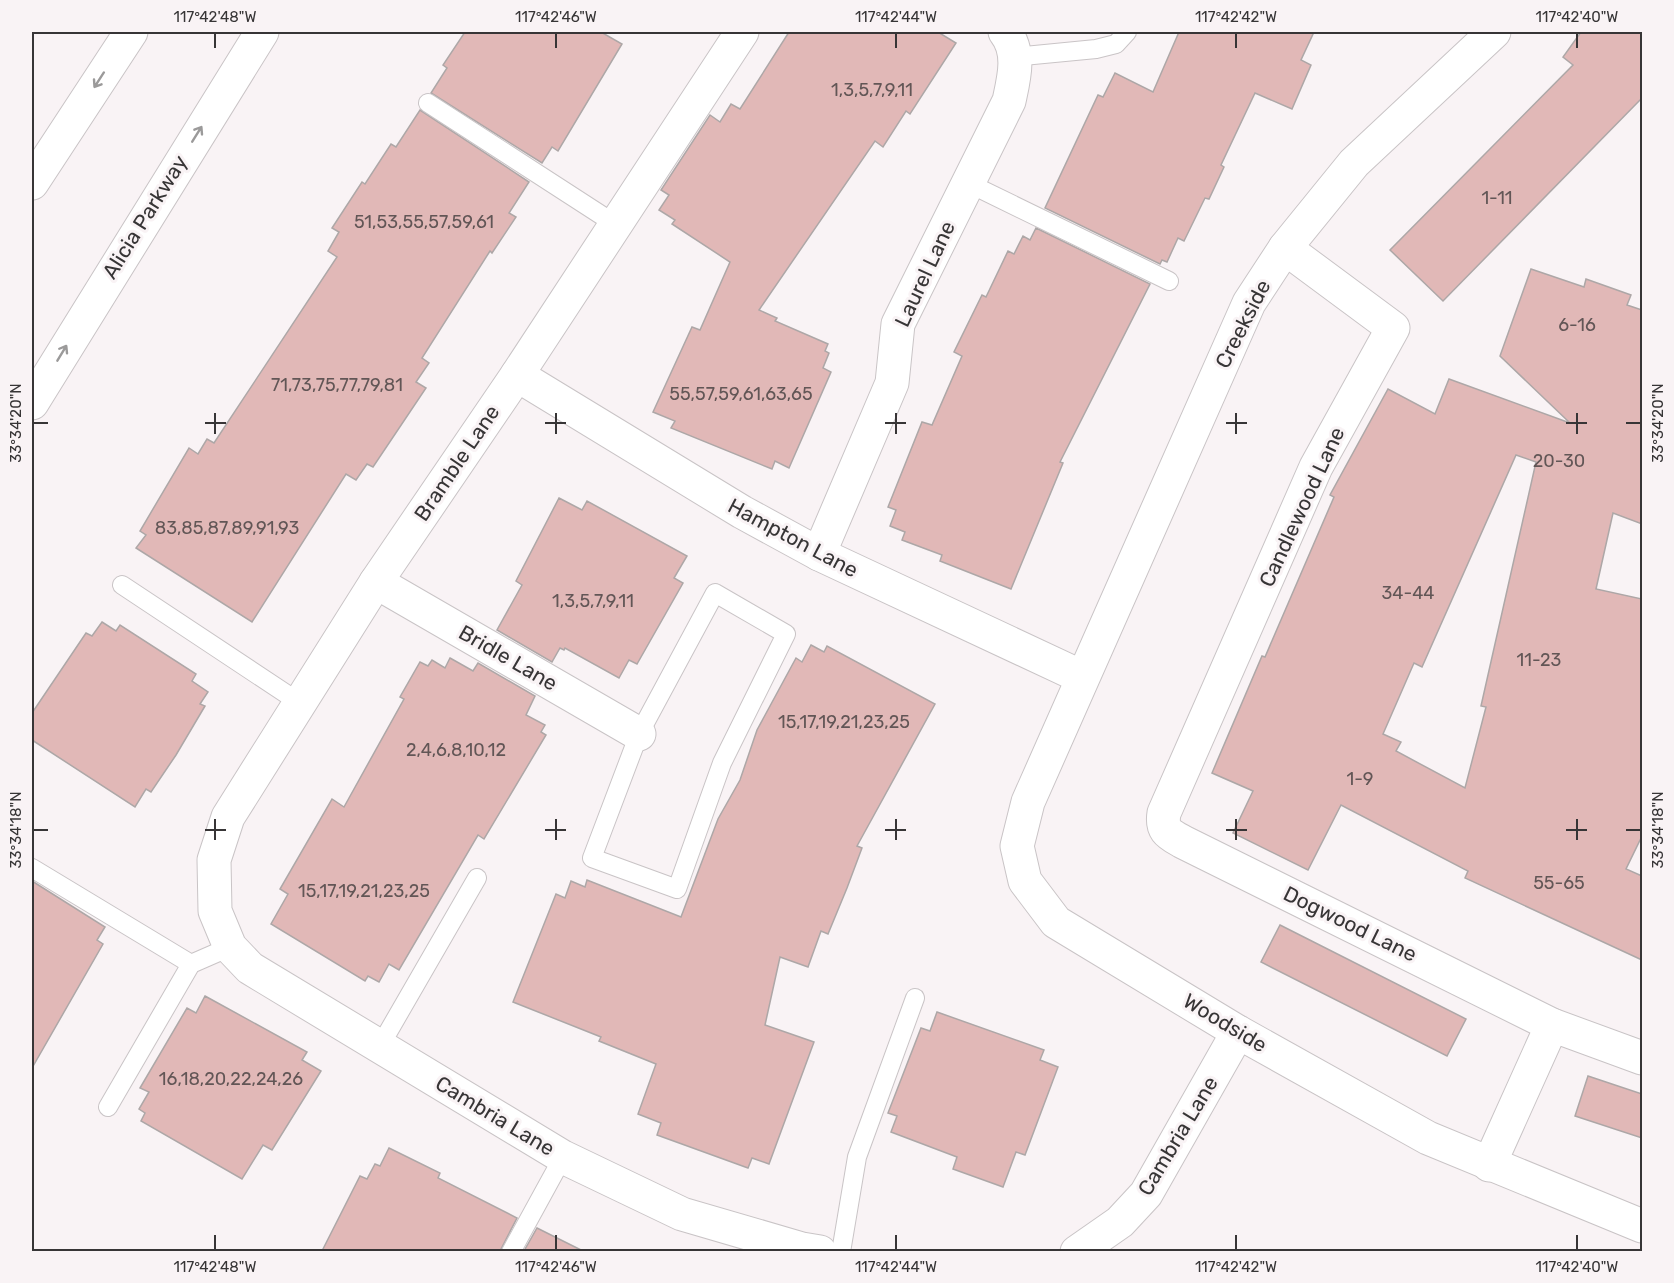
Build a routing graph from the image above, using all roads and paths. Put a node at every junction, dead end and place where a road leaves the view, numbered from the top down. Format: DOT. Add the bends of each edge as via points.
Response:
graph roads {
  1 [pos="131,32"];
  2 [pos="262,32"];
  3 [pos="742,32"];
  4 [pos="1127,32"];
  5 [pos="1493,32"];
  6 [pos="1010,44"];
  7 [pos="428,103"];
  8 [pos="32,183"];
  9 [pos="968,183"];
  10 [pos="615,224"];
  11 [pos="1285,248"];
  12 [pos="1169,281"];
  13 [pos="517,375"];
  14 [pos="32,403"];
  15 [pos="819,554"];
  16 [pos="376,582"];
  17 [pos="122,585"];
  18 [pos="1082,677"];
  19 [pos="300,703"];
  20 [pos="639,734"];
  21 [pos="1164,813"];
  22 [pos="32,868"];
  23 [pos="477,879"];
  24 [pos="215,911"];
  25 [pos="230,947"];
  26 [pos="191,964"];
  27 [pos="915,998"];
  28 [pos="1551,1025"];
  29 [pos="1238,1032"];
  30 [pos="380,1046"];
  31 [pos="1642,1058"];
  32 [pos="108,1107"];
  33 [pos="563,1157"];
  34 [pos="1489,1165"];
  35 [pos="1642,1226"];
  36 [pos="511,1251"];
  37 [pos="820,1251"];
  38 [pos="841,1251"];
  39 [pos="1077,1251"];
  1 -- 8 [label="street, one-way"];
  14 -- 2 [label="street, Alicia Parkway, one-way"];
  3 -- 10 [label="street, Bramble Lane"];
  4 -- 6 [label="lane" via="1116,44 1096,49"];
  5 -- 11 [label="street, Creekside" via="1354,163"];
  6 -- 9 [label="street, Laurel Lane" via="1017,68 1009,100"];
  7 -- 10 [label="lane"];
  9 -- 12 [label="lane"];
  9 -- 15 [label="street, Laurel Lane" via="898,324 892,383"];
  10 -- 13 [label="street, Bramble Lane"];
  11 -- 18 [label="street, Creekside" via="1250,303"];
  11 -- 21 [label="street, Candlewood Lane" via="1394,328 1316,467"];
  13 -- 15 [label="street, Hampton Lane" via="742,512"];
  13 -- 16 [label="street, Bramble Lane"];
  15 -- 18 [label="street, Hampton Lane"];
  16 -- 19 [label="street, Bramble Lane"];
  16 -- 20 [label="street, Bridle Lane"];
  17 -- 19 [label="lane"];
  18 -- 29 [label="street, Woodside" via="1028,802 1017,846 1025,881 1056,922"];
  19 -- 24 [label="street, Bramble Lane" via="228,817 214,860"];
  20 -- 20 [label="lane" via="715,593 786,634 722,763 677,890 592,858"];
  21 -- 28 [label="street, Dogwood Lane" via="1162,824 1166,832 1183,842"];
  22 -- 26 [label="lane"];
  23 -- 30 [label="lane"];
  24 -- 25 [label="street, Cambria Lane"];
  25 -- 26 [label="lane"];
  25 -- 30 [label="street, Cambria Lane" via="250,969"];
  26 -- 32 [label="lane"];
  27 -- 38 [label="lane" via="857,1156"];
  28 -- 31 [label="street, Dogwood Lane"];
  28 -- 34 [label="street"];
  29 -- 34 [label="street, Woodside" via="1428,1138"];
  29 -- 39 [label="street, Cambria Lane" via="1146,1194 1120,1222"];
  30 -- 33 [label="street, Cambria Lane"];
  33 -- 36 [label="lane"];
  33 -- 37 [label="street, Cambria Lane" via="682,1214"];
  34 -- 35 [label="street, Woodside"];
}
